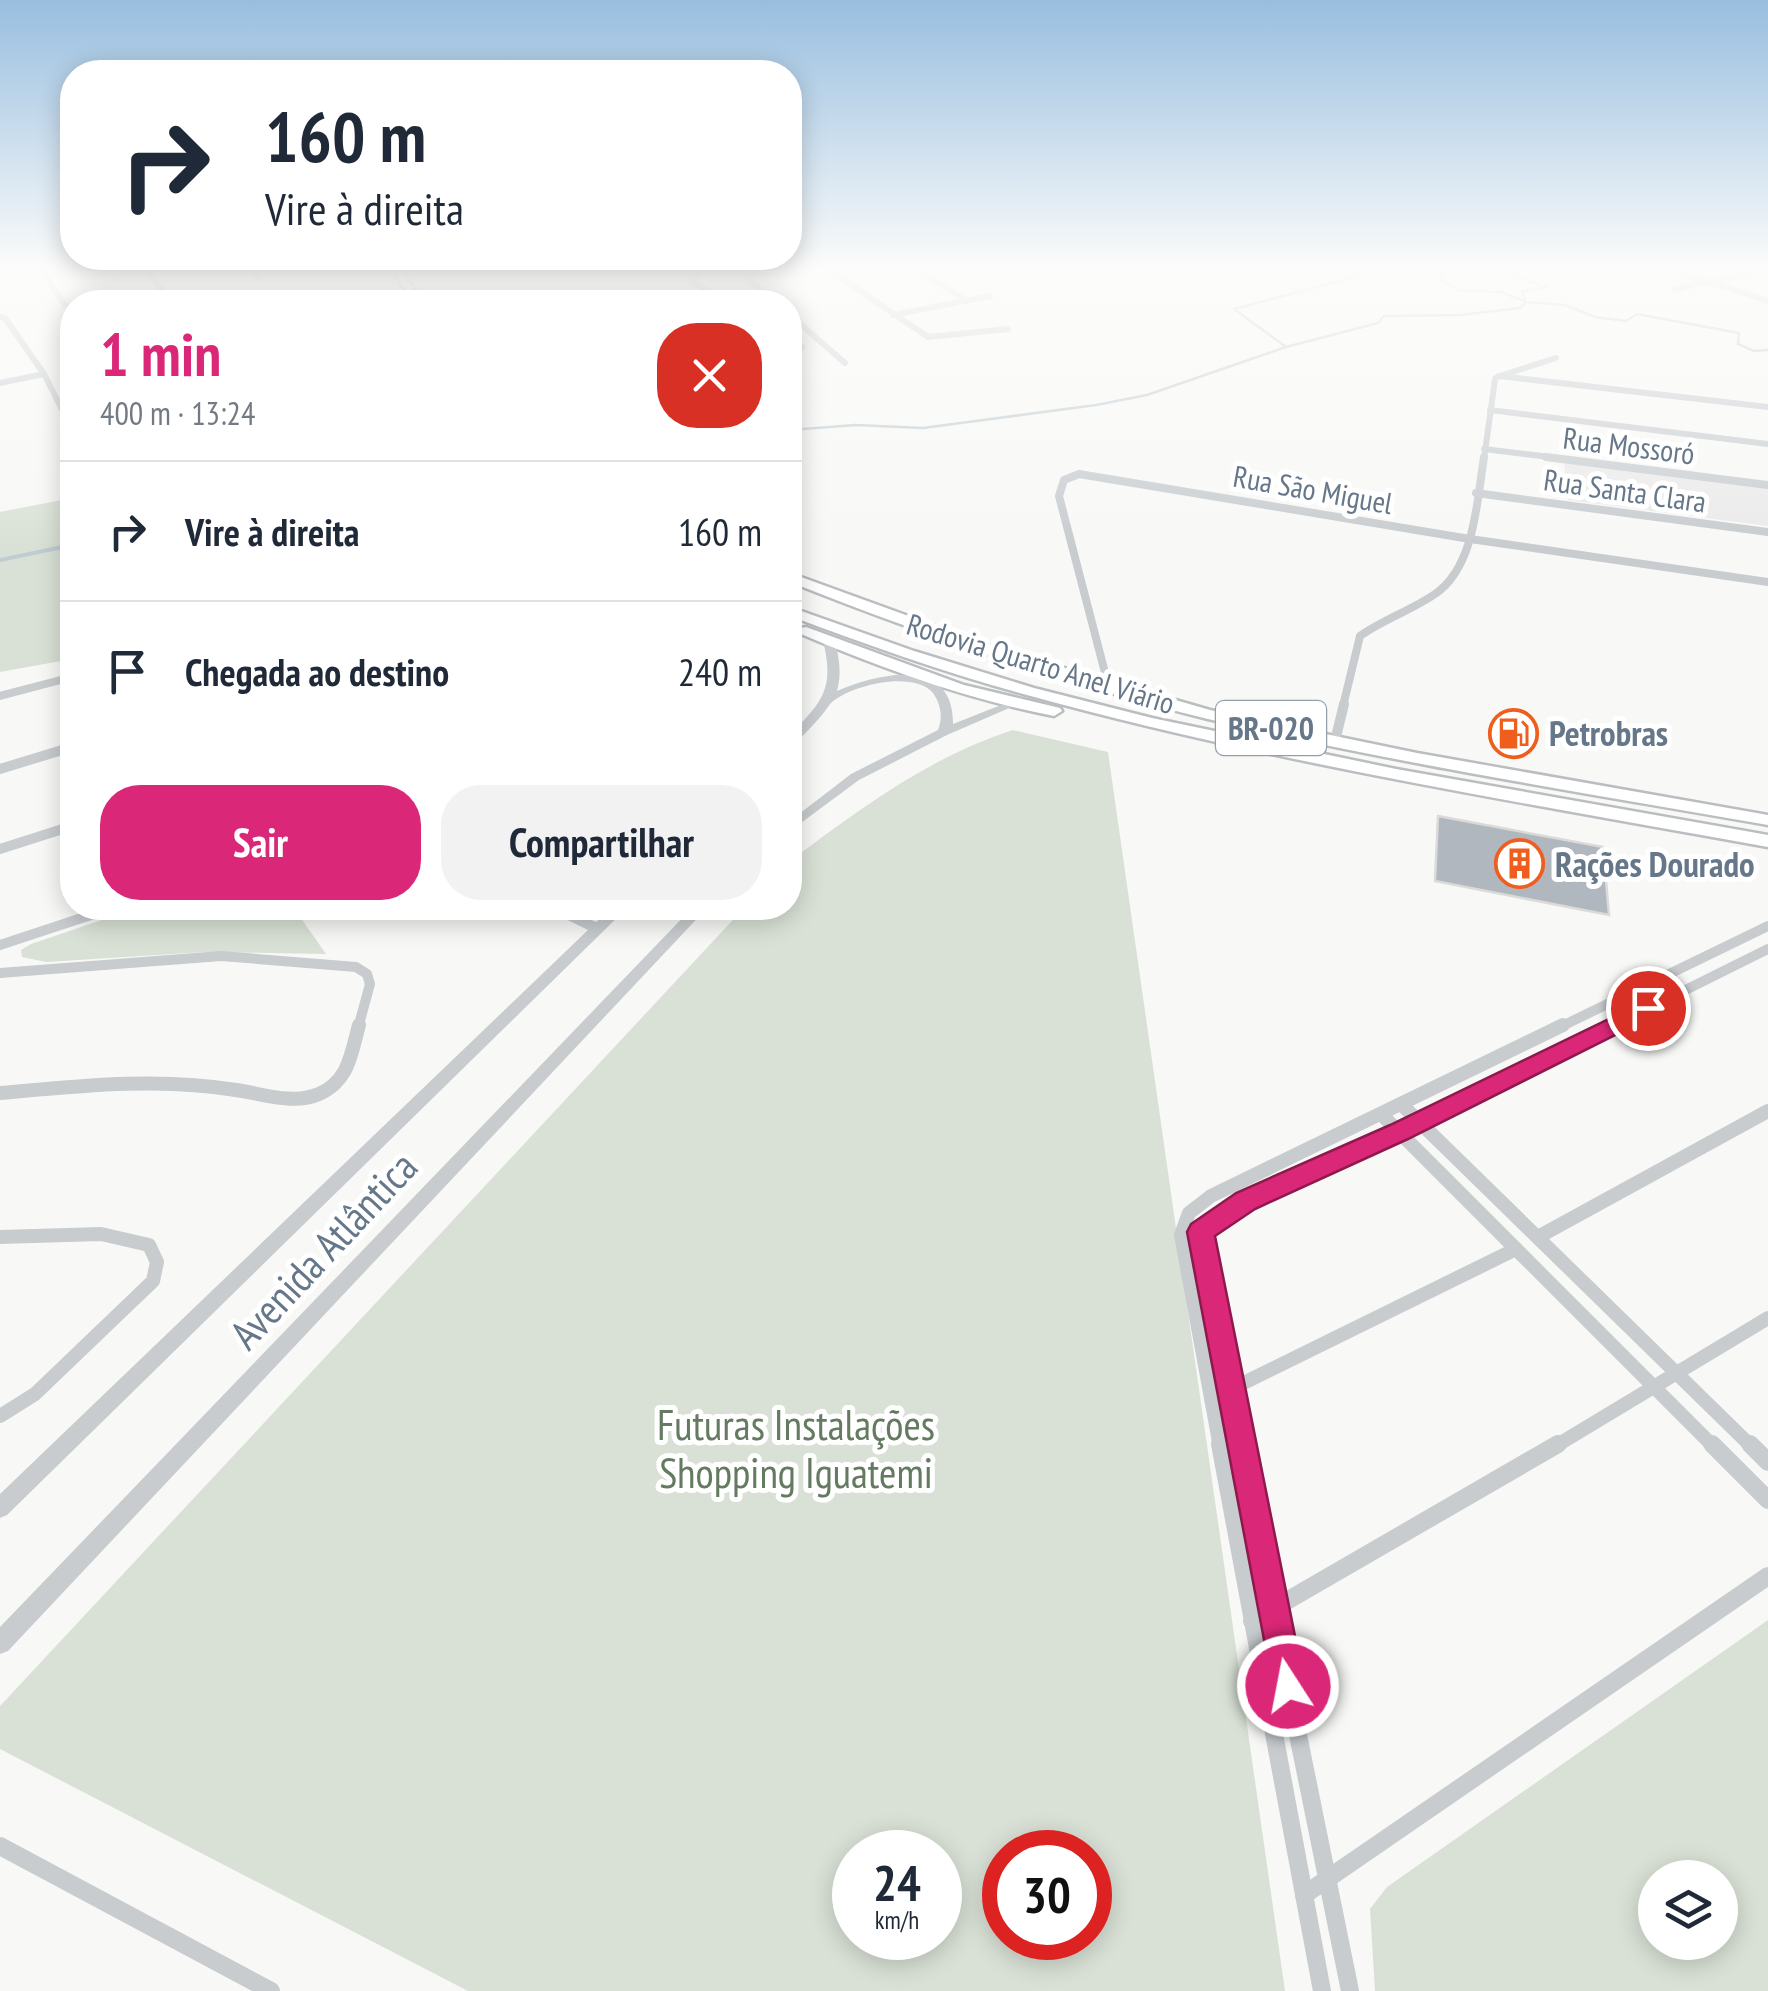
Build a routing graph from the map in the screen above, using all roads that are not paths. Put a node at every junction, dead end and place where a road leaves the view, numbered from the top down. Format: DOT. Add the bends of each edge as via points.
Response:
graph roads {
  1 [pos="35,362"];
  2 [pos="1544,362"];
  3 [pos="44,374"];
  4 [pos="1499,376"];
  5 [pos="0,383"];
  6 [pos="60,405"];
  7 [pos="1768,407"];
  8 [pos="1490,410"];
  9 [pos="1768,444"];
  10 [pos="1484,449"];
  11 [pos="1768,486"];
  12 [pos="1476,493"];
  13 [pos="1768,532"];
  14 [pos="1470,539"];
  15 [pos="802,582"];
  16 [pos="1768,582"];
  17 [pos="844,599"];
  18 [pos="802,616"];
  19 [pos="814,621"];
  20 [pos="802,630"];
  21 [pos="829,641"];
  22 [pos="60,680"];
  23 [pos="1110,688"];
  24 [pos="0,696"];
  25 [pos="828,700"];
  26 [pos="1015,704"];
  27 [pos="1114,716"];
  28 [pos="802,729"];
  29 [pos="942,732"];
  30 [pos="1335,741"];
  31 [pos="60,751"];
  32 [pos="0,768"];
  33 [pos="1596,789"];
  34 [pos="1601,810"];
  35 [pos="802,818"];
  36 [pos="1768,820"];
  37 [pos="60,830"];
  38 [pos="1768,841"];
  39 [pos="0,849"];
  40 [pos="76,920"];
  41 [pos="607,920"];
  42 [pos="689,920"];
  43 [pos="1768,926"];
  44 [pos="0,945"];
  45 [pos="1768,949"];
  46 [pos="0,972"];
  47 [pos="1629,994"];
  48 [pos="1648,1008"];
  49 [pos="0,1094"];
  50 [pos="1402,1104"];
  51 [pos="1768,1111"];
  52 [pos="1381,1114"];
  53 [pos="1420,1122"];
  54 [pos="1399,1132"];
  55 [pos="1232,1186"];
  56 [pos="1246,1201"];
  57 [pos="0,1237"];
  58 [pos="1538,1237"];
  59 [pos="1516,1248"];
  60 [pos="1768,1318"];
  61 [pos="1678,1374"];
  62 [pos="1656,1388"];
  63 [pos="1228,1390"];
  64 [pos="1210,1398"];
  65 [pos="0,1416"];
  66 [pos="1768,1462"];
  67 [pos="1768,1500"];
  68 [pos="0,1508"];
  69 [pos="1768,1576"];
  70 [pos="1272,1609"];
  71 [pos="1252,1620"];
  72 [pos="0,1643"];
  73 [pos="0,1846"];
  74 [pos="1327,1879"];
  75 [pos="1304,1895"];
  76 [pos="271,1991"];
  77 [pos="1322,1991"];
  78 [pos="1350,1991"];
  1 -- 3 [label="street"];
  2 -- 4 [label="street"];
  3 -- 5 [label="street"];
  3 -- 6 [label="street"];
  4 -- 7 [label="street"];
  4 -- 8 [label="street"];
  8 -- 9 [label="street"];
  8 -- 10 [label="street"];
  10 -- 11 [label="street, Rua Mossoró"];
  10 -- 12 [label="street"];
  12 -- 13 [label="street, Rua Santa Clara"];
  12 -- 14 [label="street"];
  14 -- 16 [label="street, Rua São Miguel"];
  14 -- 23 [label="street, Rua São Miguel" via="1070,476 1059,496"];
  14 -- 30 [label="street" via="1446,587 1360,636"];
  15 -- 17 [label="highway, Rodovia Quarto Anel Viário / BR-020"];
  17 -- 19 [label="highway"];
  17 -- 23 [label="highway, Rodovia Quarto Anel Viário / BR-020"];
  18 -- 19 [label="highway, Rodovia Quarto Anel Viário / BR-020"];
  19 -- 27 [label="highway, Rodovia Quarto Anel Viário / BR-020"];
  20 -- 21 [label="highway"];
  21 -- 25 [label="street" via="838,676"];
  21 -- 26 [label="highway"];
  22 -- 24 [label="street"];
  23 -- 30 [label="highway, Rodovia Quarto Anel Viário / BR-020"];
  25 -- 28 [label="street"];
  25 -- 29 [label="street" via="876,679 910,677 942,698 948,722"];
  26 -- 27 [label="highway"];
  26 -- 29 [label="street"];
  27 -- 34 [label="highway, Rodovia Quarto Anel Viário / BR-020"];
  29 -- 35 [label="street" via="855,778"];
  30 -- 33 [label="highway, Rodovia Quarto Anel Viário / BR-020"];
  31 -- 32 [label="street"];
  33 -- 34 [label="highway"];
  33 -- 36 [label="highway, Rodovia Quarto Anel Viário / BR-020"];
  34 -- 38 [label="highway, Rodovia Quarto Anel Viário / BR-020"];
  37 -- 39 [label="street"];
  40 -- 44 [label="street"];
  41 -- 68 [label="street, Avenida Atlântica"];
  42 -- 72 [label="street, Avenida Atlântica"];
  43 -- 47 [label="street"];
  45 -- 48 [label="street"];
  46 -- 49 [label="street" via="221,956 356,968 370,984 346,1074 308,1098 202,1084"];
  47 -- 48 [label="street"];
  47 -- 50 [label="street"];
  48 -- 53 [label="street"];
  50 -- 52 [label="street"];
  50 -- 53 [label="street"];
  51 -- 58 [label="street"];
  52 -- 54 [label="street"];
  52 -- 55 [label="street"];
  53 -- 54 [label="street"];
  53 -- 58 [label="street"];
  54 -- 56 [label="street"];
  54 -- 59 [label="street"];
  55 -- 56 [label="street"];
  55 -- 64 [label="street" via="1189,1213 1181,1235"];
  56 -- 63 [label="street" via="1201,1232"];
  57 -- 65 [label="street" via="126,1238 146,1242 158,1268 153,1281 35,1394"];
  58 -- 61 [label="street"];
  59 -- 62 [label="street"];
  59 -- 63 [label="street"];
  60 -- 61 [label="street"];
  61 -- 62 [label="street"];
  61 -- 66 [label="street"];
  62 -- 67 [label="street"];
  62 -- 70 [label="street"];
  63 -- 64 [label="street"];
  63 -- 70 [label="street"];
  64 -- 71 [label="street"];
  69 -- 74 [label="street"];
  70 -- 71 [label="street"];
  70 -- 74 [label="street"];
  71 -- 75 [label="street"];
  73 -- 76 [label="street"];
  74 -- 75 [label="street"];
  74 -- 78 [label="street"];
  75 -- 77 [label="street"];
}
